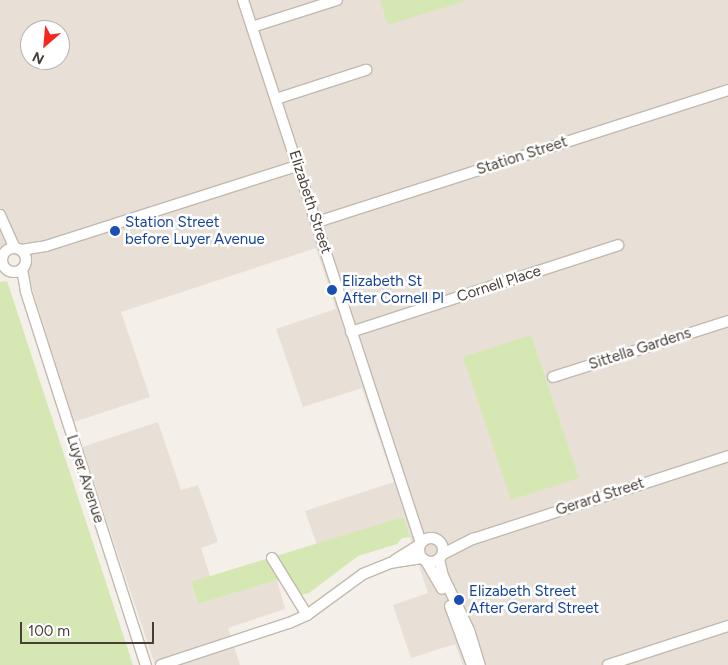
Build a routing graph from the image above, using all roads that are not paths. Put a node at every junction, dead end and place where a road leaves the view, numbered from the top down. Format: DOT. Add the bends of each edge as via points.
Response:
graph roads {
  1 [pos="243,0"];
  2 [pos="337,0"];
  3 [pos="252,27"];
  4 [pos="366,70"];
  5 [pos="728,90"];
  6 [pos="276,99"];
  7 [pos="297,166"];
  8 [pos="0,216"];
  9 [pos="317,222"];
  10 [pos="618,245"];
  11 [pos="46,246"];
  12 [pos="9,253"];
  13 [pos="24,265"];
  14 [pos="5,270"];
  15 [pos="26,292"];
  16 [pos="728,321"];
  17 [pos="351,332"];
  18 [pos="553,377"];
  19 [pos="728,456"];
  20 [pos="473,539"];
  21 [pos="423,542"];
  22 [pos="440,542"];
  23 [pos="441,556"];
  24 [pos="272,558"];
  25 [pos="424,560"];
  26 [pos="390,563"];
  27 [pos="306,615"];
  28 [pos="728,626"];
  29 [pos="146,665"];
  30 [pos="162,665"];
  31 [pos="472,665"];
  32 [pos="480,665"];
  33 [pos="608,665"];
  1 -- 3 [label="street, Elizabeth Street"];
  2 -- 3 [label="street"];
  3 -- 6 [label="street, Elizabeth Street"];
  4 -- 6 [label="street"];
  5 -- 9 [label="street, Station Street"];
  6 -- 7 [label="street, Elizabeth Street"];
  7 -- 9 [label="street, Elizabeth Street"];
  7 -- 11 [label="street"];
  8 -- 12 [label="street"];
  9 -- 17 [label="street, Elizabeth Street"];
  10 -- 17 [label="street, Cornell Place"];
  11 -- 12 [label="street"];
  11 -- 13 [label="street"];
  12 -- 13 [label="street, Luyer Avenue"];
  12 -- 14 [label="street, Luyer Avenue"];
  13 -- 14 [label="street"];
  13 -- 15 [label="street, Luyer Avenue"];
  14 -- 15 [label="street, Luyer Avenue"];
  15 -- 29 [label="street, Luyer Avenue"];
  16 -- 18 [label="street, Sittella Gardens"];
  17 -- 21 [label="street, Elizabeth Street" via="412,519"];
  19 -- 20 [label="street, Gerard Street"];
  20 -- 22 [label="street, Gerard Street"];
  20 -- 23 [label="street, Gerard Street"];
  21 -- 22 [label="street"];
  21 -- 25 [label="street, Elizabeth Street"];
  21 -- 26 [label="street"];
  22 -- 23 [label="street"];
  23 -- 25 [label="street, Gerard Street"];
  23 -- 32 [label="street" via="443,576 469,630"];
  24 -- 27 [label="street"];
  25 -- 26 [label="street"];
  25 -- 31 [label="street" via="456,620"];
  26 -- 27 [label="street" via="350,581"];
  27 -- 30 [label="street"];
  28 -- 33 [label="street"];
}
